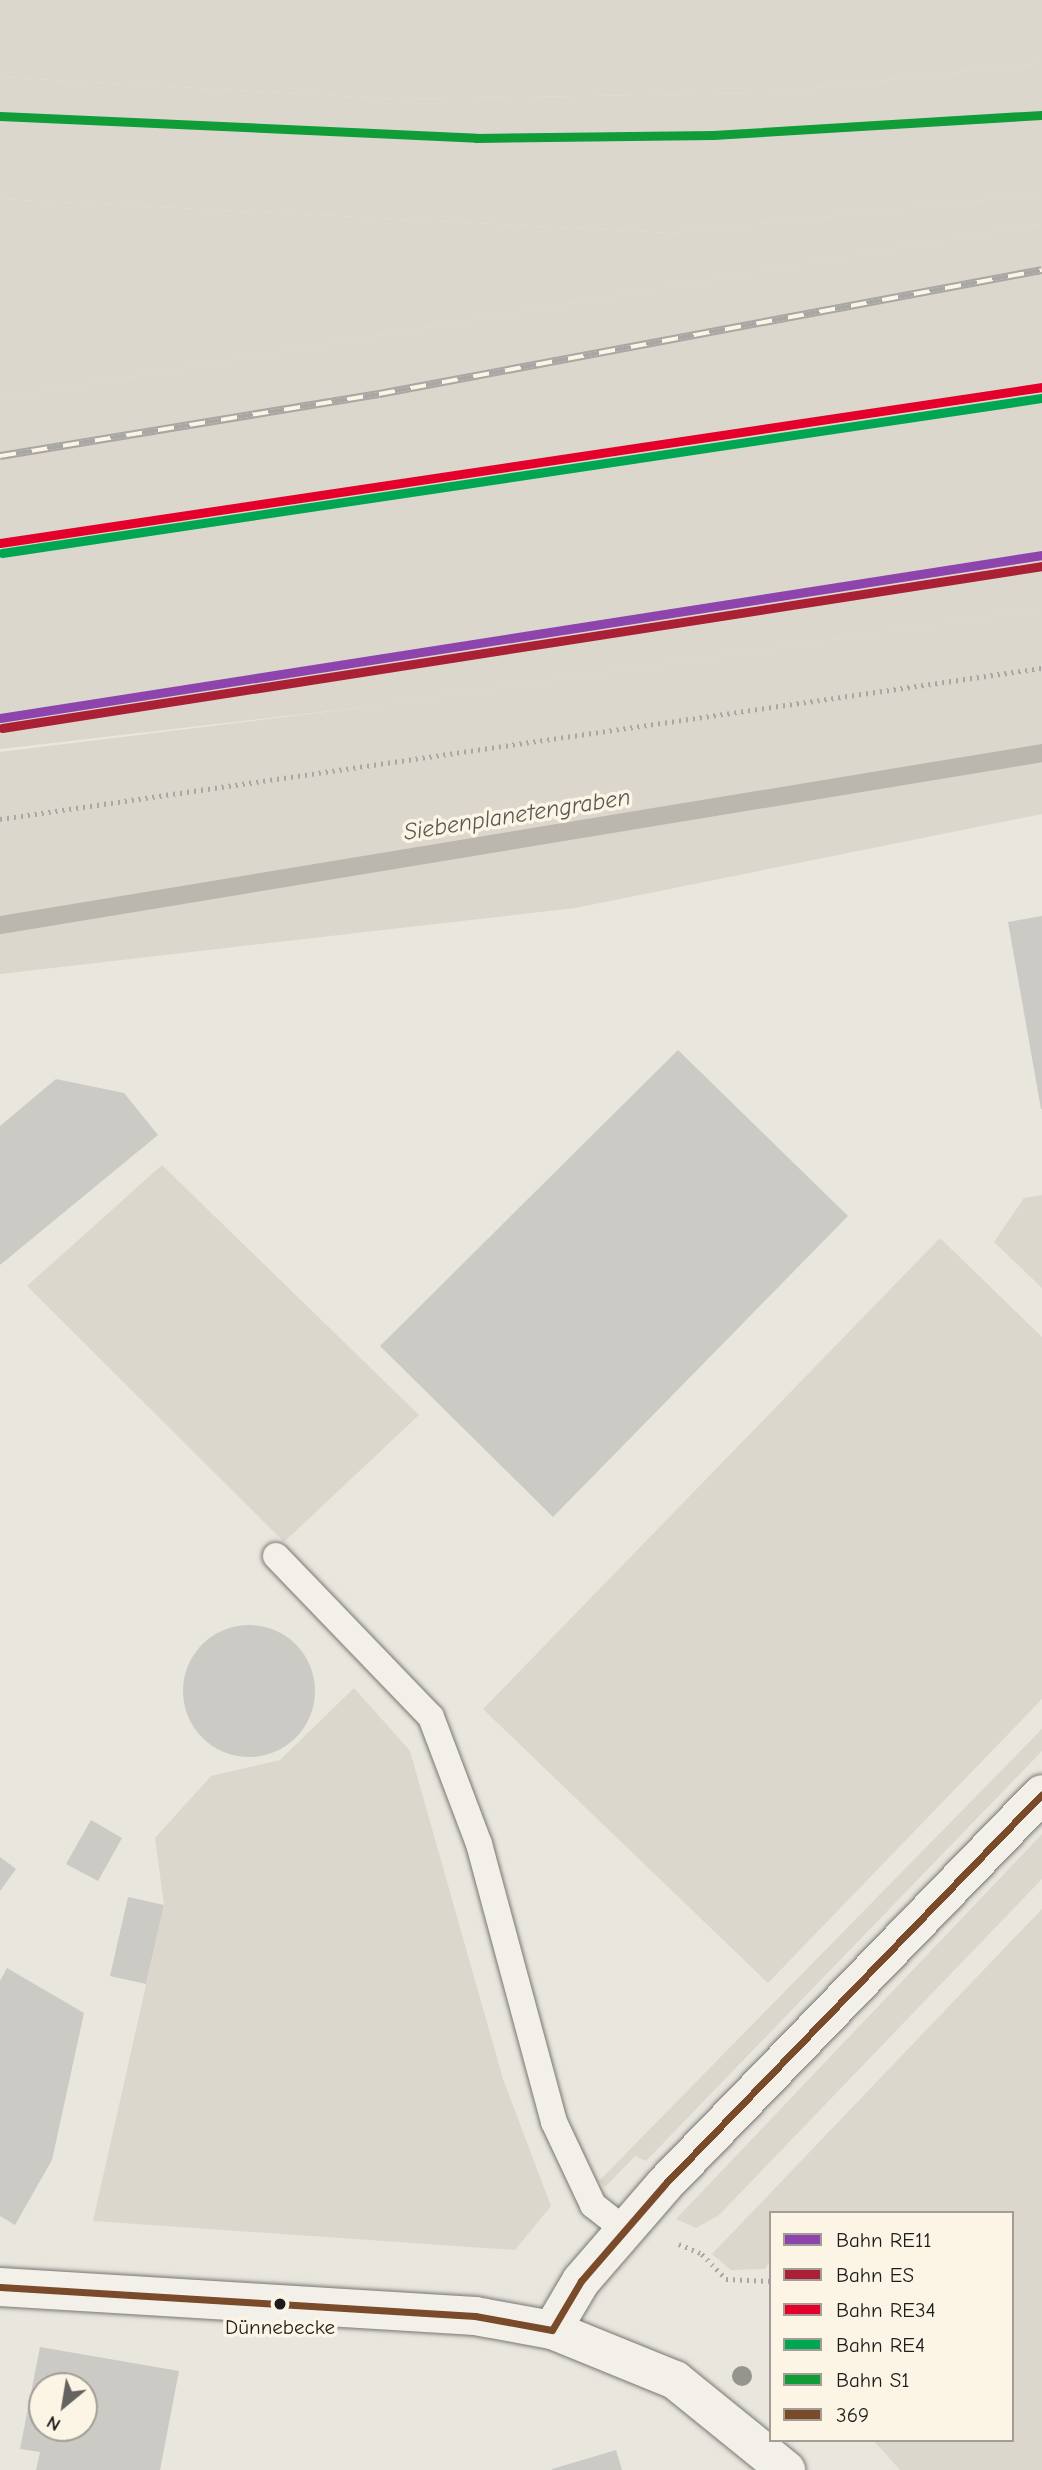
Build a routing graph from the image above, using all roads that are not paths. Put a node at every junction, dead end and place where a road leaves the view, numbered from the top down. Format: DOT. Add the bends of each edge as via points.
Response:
graph roads {
  1 [pos="276,1556"];
  2 [pos="1042,1794"];
  3 [pos="625,2230"];
  4 [pos="0,2287"];
  5 [pos="552,2330"];
  6 [pos="786,2470"];
  1 -- 3 [label="lane" via="431,1717 479,1844 554,2122 593,2205"];
  2 -- 3 [label="street"];
  3 -- 5 [label="street" via="581,2281"];
  4 -- 5 [label="street" via="475,2316"];
  5 -- 6 [label="street" via="675,2380"];
}
